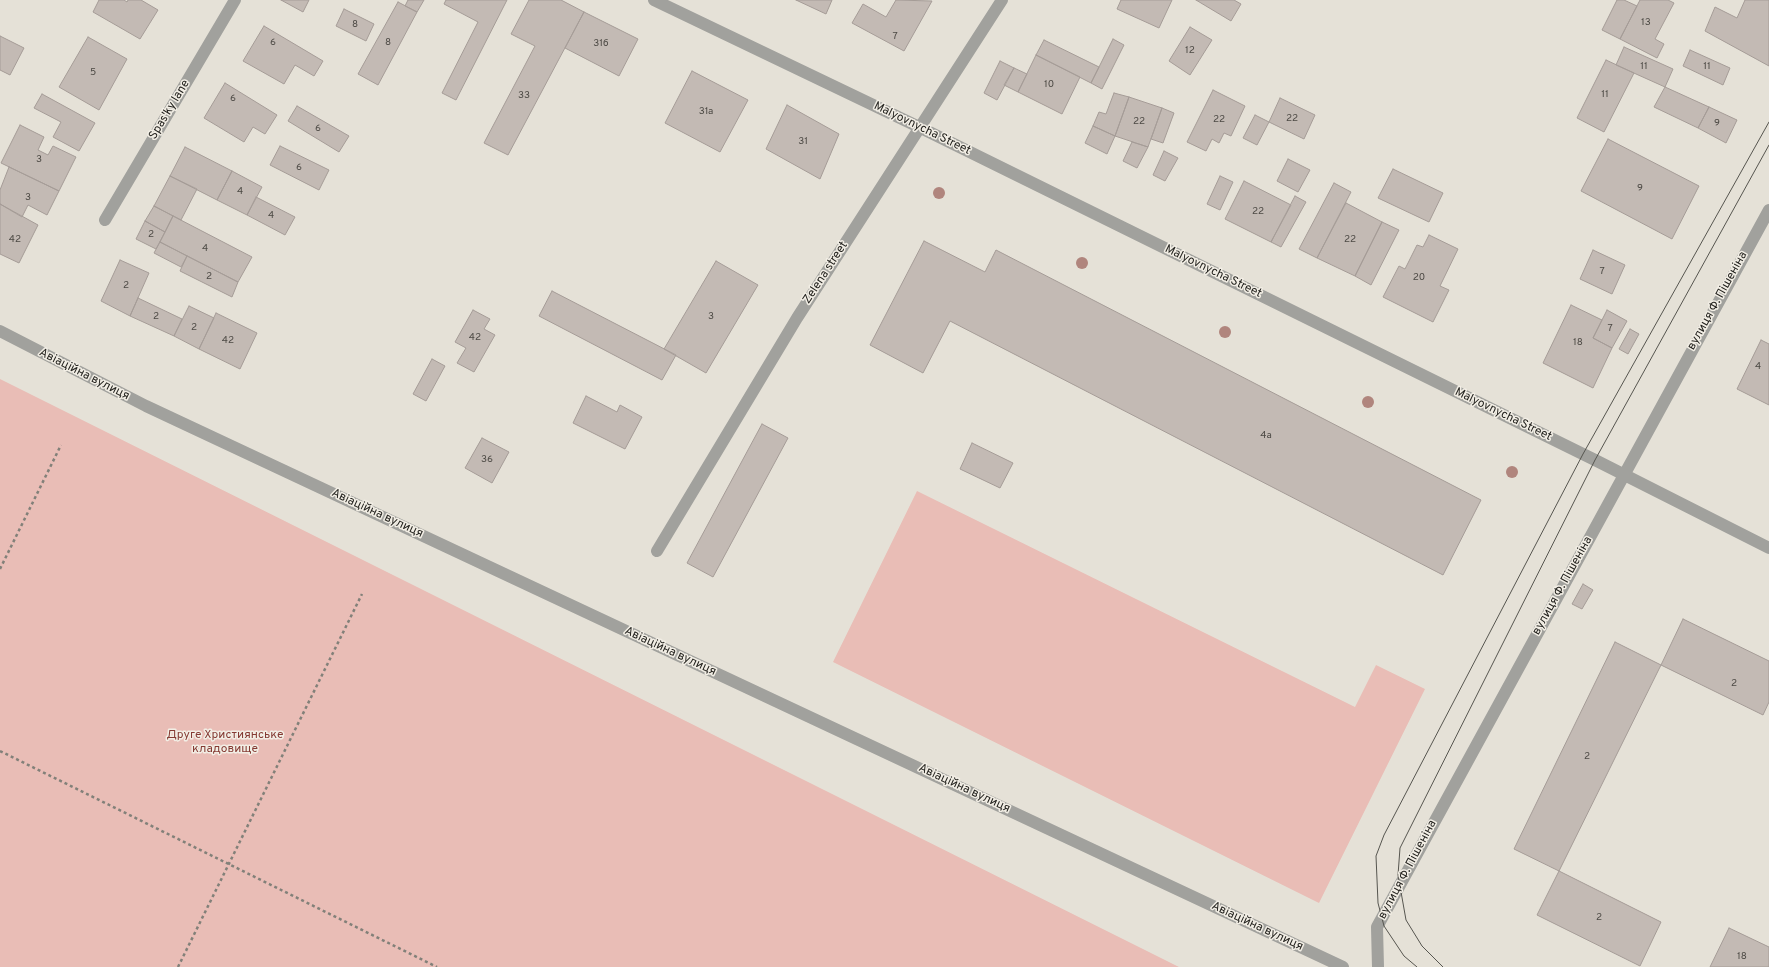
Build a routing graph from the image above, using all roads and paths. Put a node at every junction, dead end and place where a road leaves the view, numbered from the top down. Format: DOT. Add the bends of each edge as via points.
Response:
graph roads {
  1 [pos="235,0"];
  2 [pos="654,0"];
  3 [pos="1002,0"];
  4 [pos="919,127"];
  5 [pos="1769,210"];
  6 [pos="104,220"];
  7 [pos="0,332"];
  8 [pos="61,445"];
  9 [pos="1625,475"];
  10 [pos="1769,548"];
  11 [pos="656,552"];
  12 [pos="0,569"];
  13 [pos="362,594"];
  14 [pos="0,751"];
  15 [pos="228,864"];
  16 [pos="178,967"];
  17 [pos="437,967"];
  18 [pos="1343,967"];
  19 [pos="1378,967"];
  1 -- 6 [label="street, Spas'ky lane"];
  2 -- 4 [label="street, Malyovnycha Street"];
  3 -- 4 [label="street, Zelena street"];
  4 -- 9 [label="street, Malyovnycha Street"];
  4 -- 11 [label="street, Zelena street" via="797,318"];
  5 -- 9 [label="street, вулиця Ф. Пішеніна"];
  7 -- 18 [label="street, Авіаційна вулиця" via="146,406"];
  8 -- 12 [label="path"];
  9 -- 10 [label="street, Malyovnycha Street"];
  9 -- 19 [label="street, вулиця Ф. Пішеніна" via="1377,927"];
  13 -- 15 [label="path"];
  14 -- 15 [label="path"];
  15 -- 16 [label="path"];
  15 -- 17 [label="path"];
}
